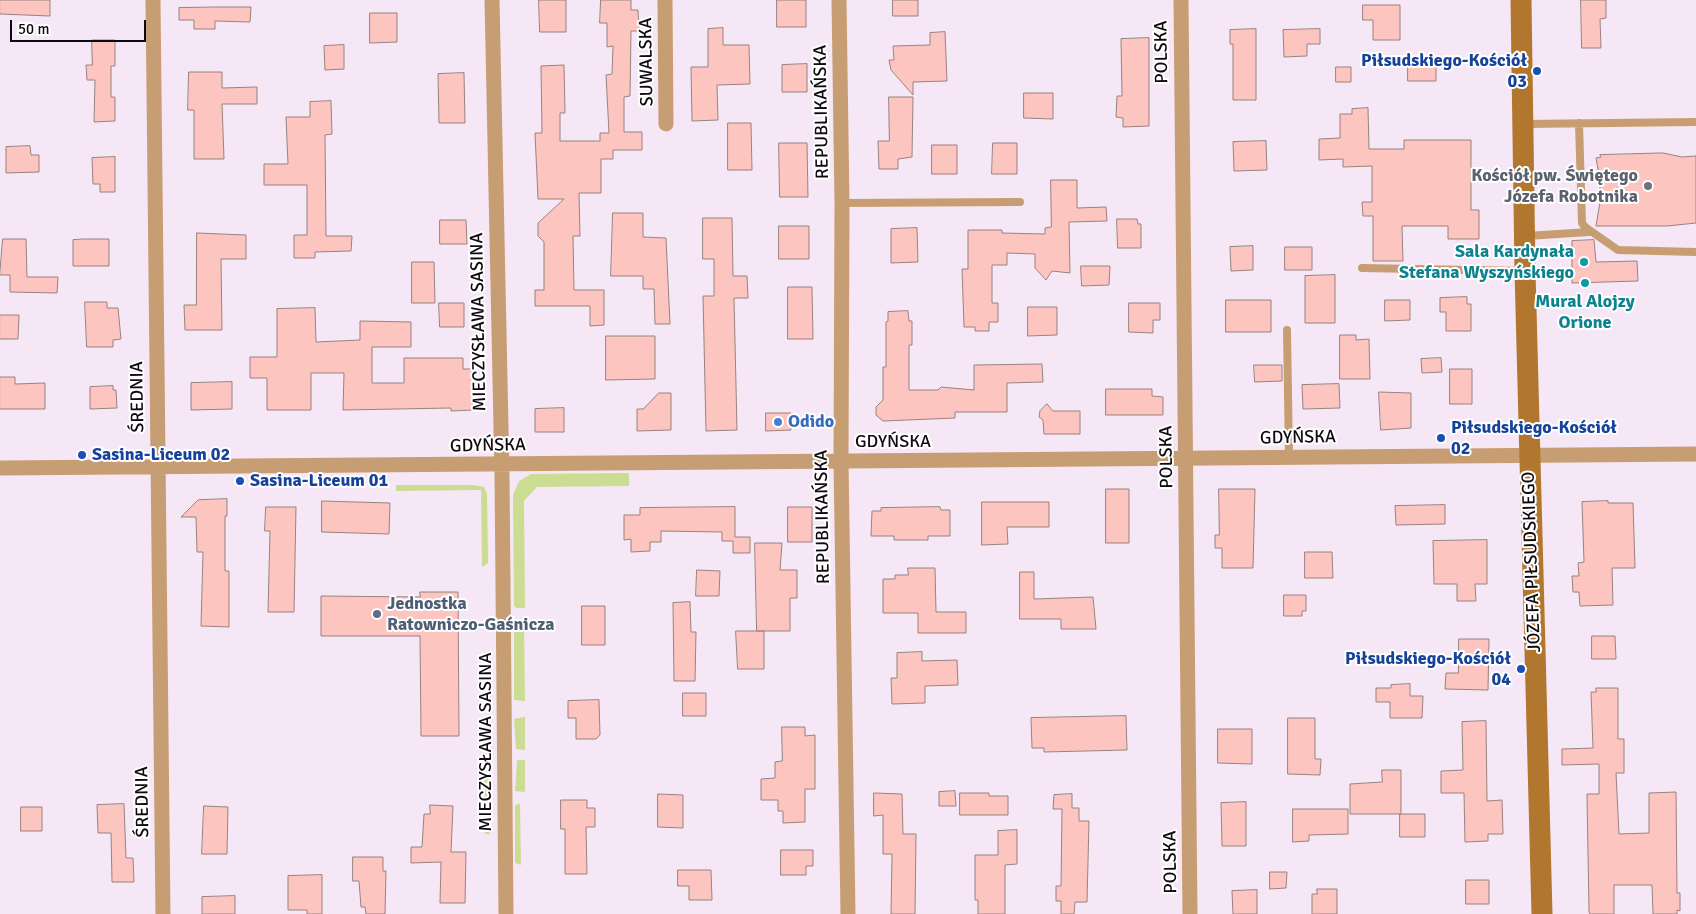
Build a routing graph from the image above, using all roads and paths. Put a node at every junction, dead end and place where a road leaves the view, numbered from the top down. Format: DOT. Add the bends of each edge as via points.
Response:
graph roads {
  1 [pos="153,0"];
  2 [pos="492,0"];
  3 [pos="665,0"];
  4 [pos="839,0"];
  5 [pos="1180,0"];
  6 [pos="1521,0"];
  7 [pos="1696,122"];
  8 [pos="1579,123"];
  9 [pos="666,124"];
  10 [pos="1523,124"];
  11 [pos="1020,202"];
  12 [pos="842,203"];
  13 [pos="1589,232"];
  14 [pos="1524,236"];
  15 [pos="1696,252"];
  16 [pos="1362,268"];
  17 [pos="1525,272"];
  18 [pos="1287,330"];
  19 [pos="1529,454"];
  20 [pos="1696,454"];
  21 [pos="1289,456"];
  22 [pos="1186,459"];
  23 [pos="840,461"];
  24 [pos="502,465"];
  25 [pos="0,468"];
  26 [pos="157,468"];
  27 [pos="163,914"];
  28 [pos="506,914"];
  29 [pos="848,914"];
  30 [pos="1190,914"];
  31 [pos="1542,914"];
  1 -- 26 [label="street, ŚREDNIA"];
  2 -- 24 [label="street, MIECZYSŁAWA SASINA"];
  3 -- 9 [label="street, SUWALSKA"];
  4 -- 12 [label="street, REPUBLIKAŃSKA"];
  5 -- 22 [label="street, POLSKA"];
  6 -- 10 [label="street, JÓZEFA PIŁSUDSKIEGO"];
  7 -- 8 [label="lane"];
  8 -- 10 [label="lane"];
  8 -- 13 [label="lane" via="1582,223"];
  10 -- 14 [label="street, JÓZEFA PIŁSUDSKIEGO"];
  11 -- 12 [label="lane"];
  12 -- 23 [label="street, REPUBLIKAŃSKA"];
  13 -- 14 [label="lane"];
  13 -- 15 [label="lane" via="1618,250"];
  14 -- 17 [label="street, JÓZEFA PIŁSUDSKIEGO"];
  16 -- 17 [label="lane"];
  17 -- 19 [label="street, JÓZEFA PIŁSUDSKIEGO"];
  18 -- 21 [label="lane"];
  19 -- 20 [label="street, GDYŃSKA"];
  19 -- 21 [label="street, GDYŃSKA"];
  19 -- 31 [label="street, JÓZEFA PIŁSUDSKIEGO"];
  21 -- 22 [label="street, GDYŃSKA"];
  22 -- 23 [label="street, GDYŃSKA"];
  22 -- 30 [label="street, POLSKA"];
  23 -- 24 [label="street, GDYŃSKA"];
  23 -- 29 [label="street, REPUBLIKAŃSKA"];
  24 -- 26 [label="street, GDYŃSKA"];
  24 -- 28 [label="street, MIECZYSŁAWA SASINA"];
  25 -- 26 [label="street, GDYŃSKA"];
  26 -- 27 [label="street, ŚREDNIA"];
}
